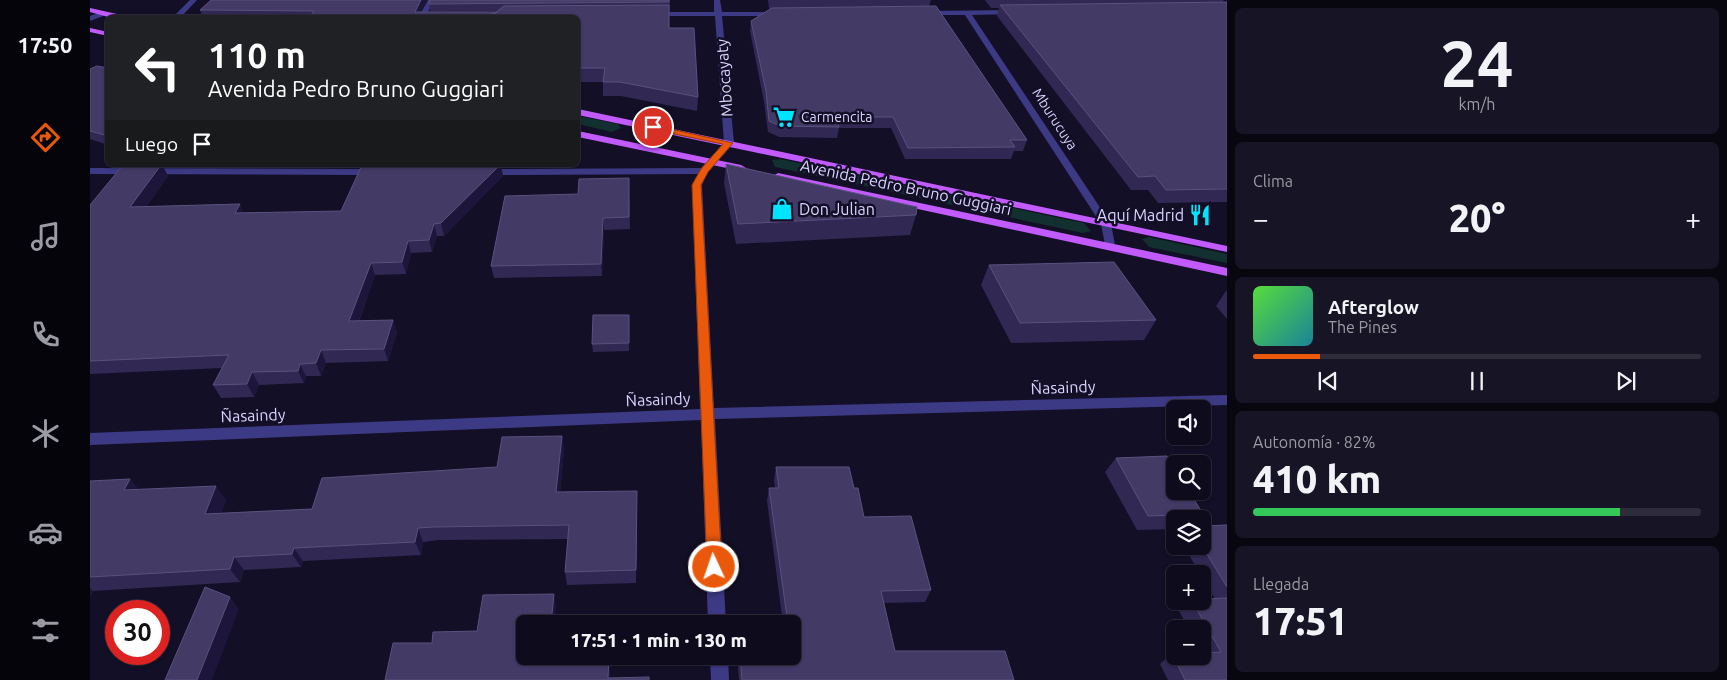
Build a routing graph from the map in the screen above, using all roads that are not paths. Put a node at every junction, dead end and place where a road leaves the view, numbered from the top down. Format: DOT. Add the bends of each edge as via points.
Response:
graph roads {
  1 [pos="194,0"];
  2 [pos="431,0"];
  3 [pos="717,0"];
  4 [pos="90,10"];
  5 [pos="1027,12"];
  6 [pos="103,13"];
  7 [pos="918,13"];
  8 [pos="967,13"];
  9 [pos="640,14"];
  10 [pos="719,14"];
  11 [pos="788,14"];
  12 [pos="111,15"];
  13 [pos="178,15"];
  14 [pos="423,15"];
  15 [pos="90,19"];
  16 [pos="90,30"];
  17 [pos="105,33"];
  18 [pos="580,112"];
  19 [pos="580,135"];
  20 [pos="729,143"];
  21 [pos="708,167"];
  22 [pos="752,170"];
  23 [pos="90,171"];
  24 [pos="388,172"];
  25 [pos="477,172"];
  26 [pos="771,174"];
  27 [pos="1106,224"];
  28 [pos="1110,246"];
  29 [pos="1227,249"];
  30 [pos="1227,272"];
  31 [pos="1227,400"];
  32 [pos="707,414"];
  33 [pos="90,440"];
  34 [pos="717,615"];
  35 [pos="719,665"];
  36 [pos="720,680"];
  1 -- 13 [label="street"];
  2 -- 14 [label="street"];
  3 -- 10 [label="street, Mbocayaty"];
  4 -- 6 [label="main road"];
  5 -- 8 [label="street"];
  6 -- 12 [label="main road"];
  6 -- 15 [label="street"];
  7 -- 8 [label="street"];
  8 -- 27 [label="street, Mburucuya"];
  9 -- 10 [label="street"];
  10 -- 11 [label="street"];
  10 -- 20 [label="street, Mbocayaty"];
  16 -- 17 [label="main road"];
  18 -- 20 [label="main road, Avenida Pedro Bruno Guggiari"];
  19 -- 21 [label="main road"];
  20 -- 21 [label="street"];
  20 -- 27 [label="main road, Avenida Pedro Bruno Guggiari"];
  21 -- 22 [label="main road"];
  21 -- 25 [label="street"];
  21 -- 32 [label="street" via="697,185"];
  23 -- 24 [label="street"];
  26 -- 28 [label="main road, Avenida Pedro Bruno Guggiari"];
  27 -- 28 [label="street, Mburucuya"];
  27 -- 29 [label="main road, Avenida Pedro Bruno Guggiari"];
  28 -- 30 [label="main road, Avenida Pedro Bruno Guggiari"];
  31 -- 32 [label="street, Ñasaindy"];
  32 -- 33 [label="street, Ñasaindy"];
  32 -- 34 [label="street"];
  35 -- 36 [label="street"];
}
